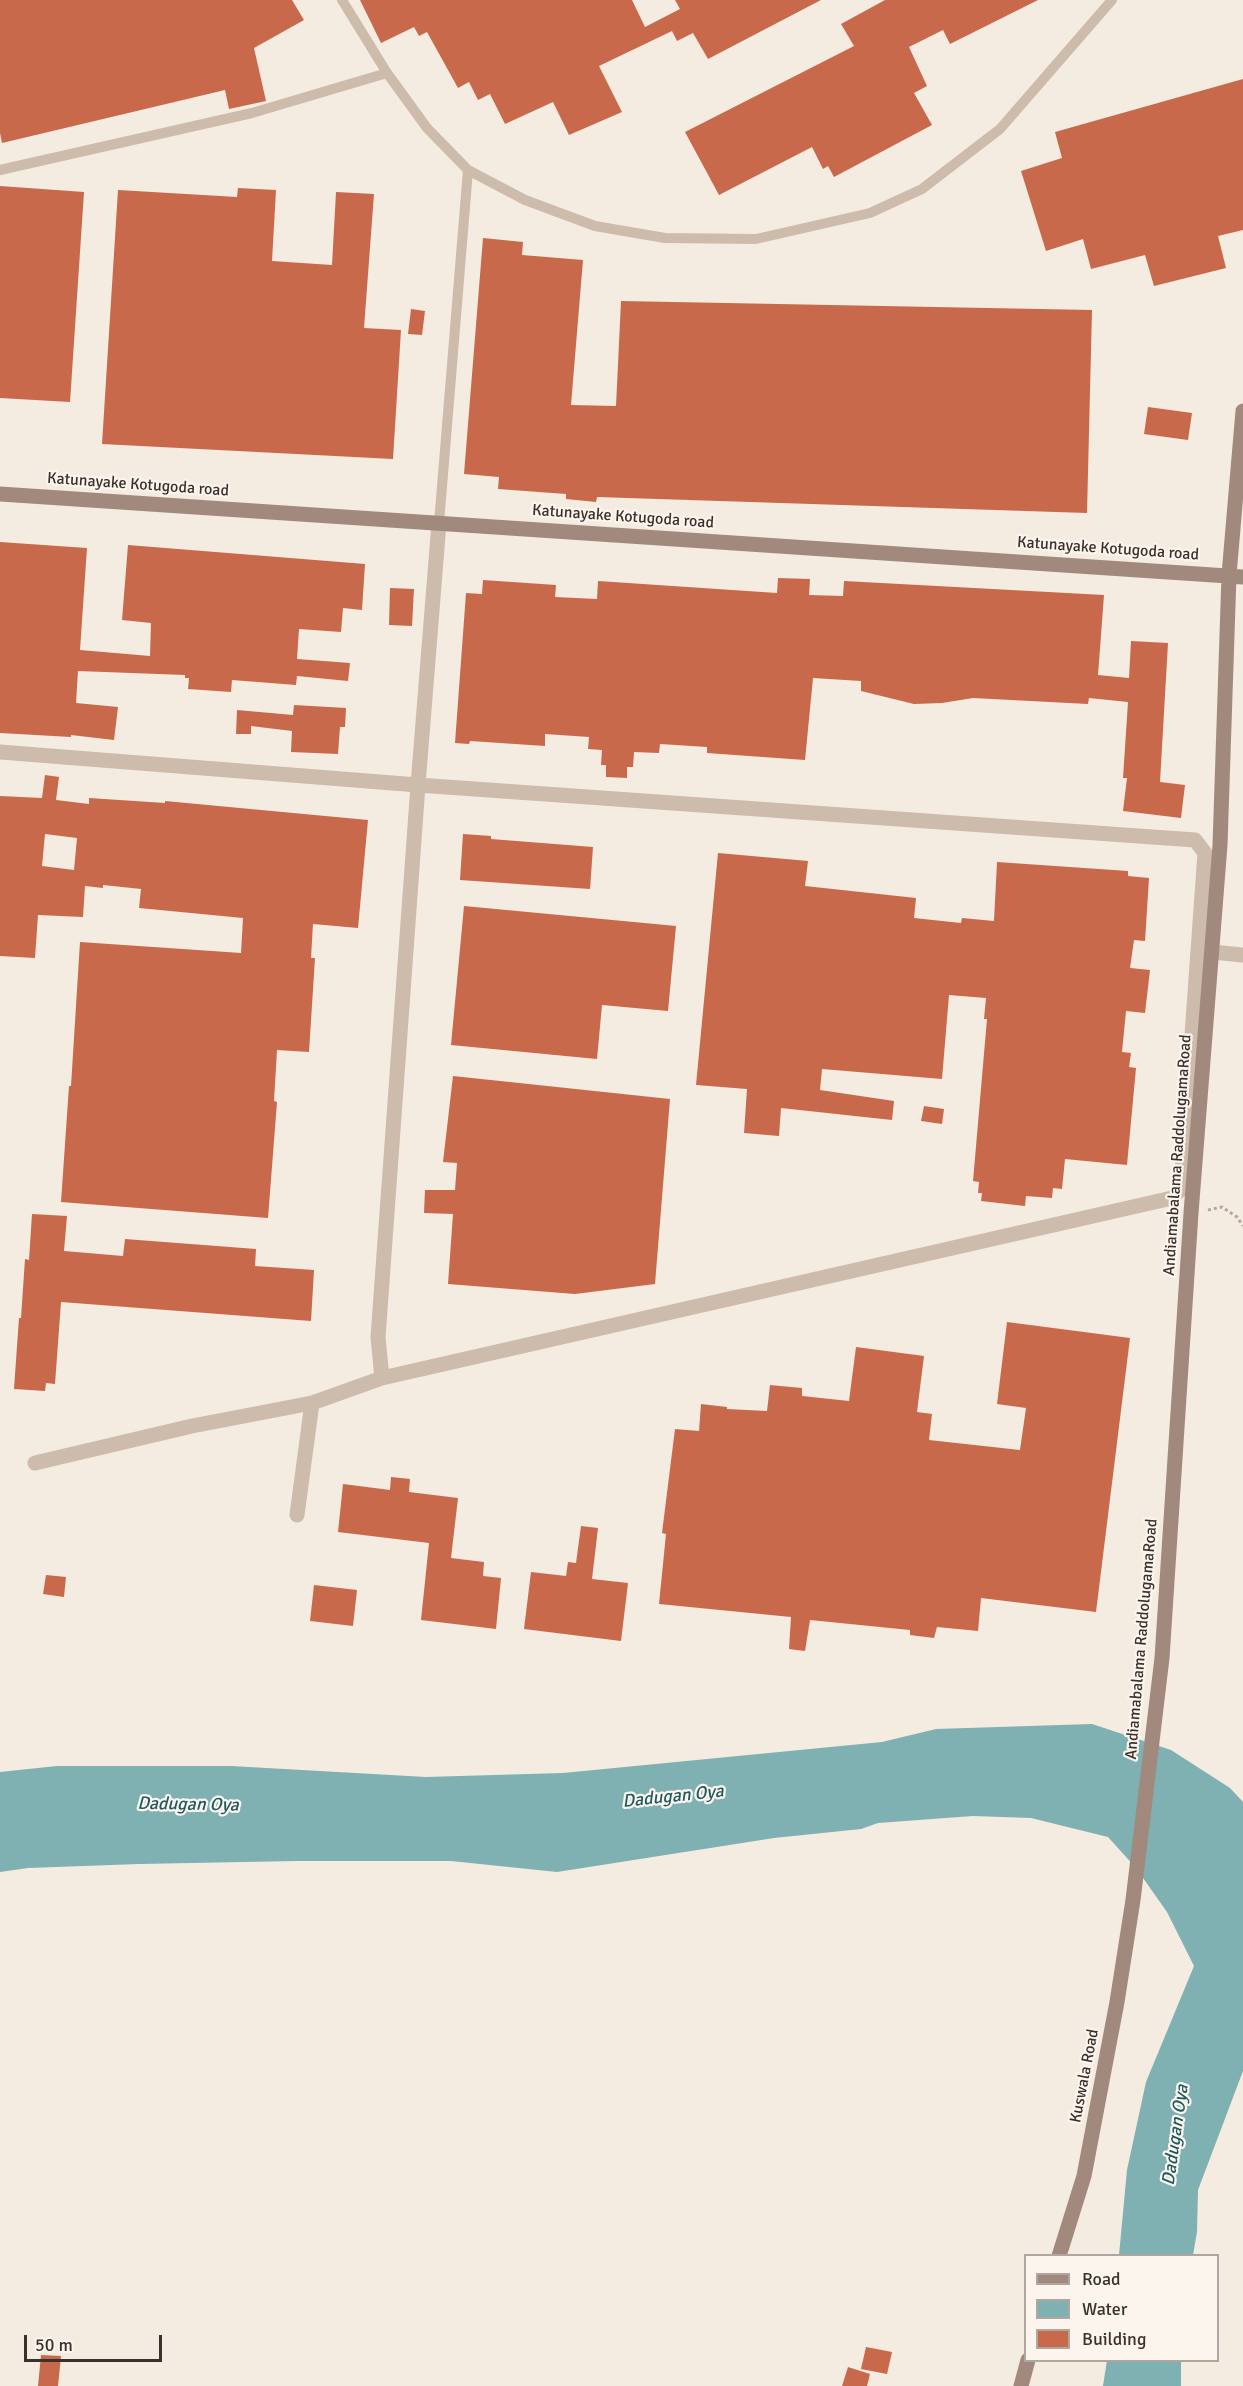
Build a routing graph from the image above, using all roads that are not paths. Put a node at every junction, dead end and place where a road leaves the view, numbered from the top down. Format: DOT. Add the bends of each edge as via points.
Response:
graph roads {
  1 [pos="342,0"];
  2 [pos="1112,0"];
  3 [pos="387,73"];
  4 [pos="0,170"];
  5 [pos="468,170"];
  6 [pos="1243,411"];
  7 [pos="0,494"];
  8 [pos="439,523"];
  9 [pos="1236,576"];
  10 [pos="0,752"];
  11 [pos="418,785"];
  12 [pos="1212,952"];
  13 [pos="1243,955"];
  14 [pos="382,1378"];
  15 [pos="312,1403"];
  16 [pos="35,1463"];
  17 [pos="297,1515"];
  18 [pos="1133,1900"];
  19 [pos="1060,2254"];
  20 [pos="1028,2362"];
  21 [pos="1021,2386"];
  1 -- 3 [label="lane"];
  2 -- 5 [label="lane" via="1000,129 922,189 870,213 756,239 664,238 595,226 525,200"];
  3 -- 4 [label="lane" via="252,113"];
  3 -- 5 [label="lane" via="427,128"];
  5 -- 8 [label="lane"];
  6 -- 9 [label="street, Andiamabalama RaddolugamaRoad"];
  7 -- 8 [label="street, Katunayake Kotugoda road"];
  8 -- 9 [label="street, Katunayake Kotugoda road"];
  8 -- 11 [label="street"];
  9 -- 12 [label="street, Andiamabalama RaddolugamaRoad"];
  10 -- 11 [label="street"];
  11 -- 14 [label="street" via="378,1337"];
  11 -- 14 [label="street" via="1195,840 1205,853 1181,1189 1172,1198"];
  12 -- 13 [label="street"];
  12 -- 18 [label="street, Andiamabalama RaddolugamaRoad" via="1162,1658"];
  14 -- 15 [label="street"];
  15 -- 16 [label="street"];
  15 -- 17 [label="street"];
  18 -- 19 [label="street, Kuswala Road" via="1084,2176"];
  20 -- 21 [label="street"];
}
